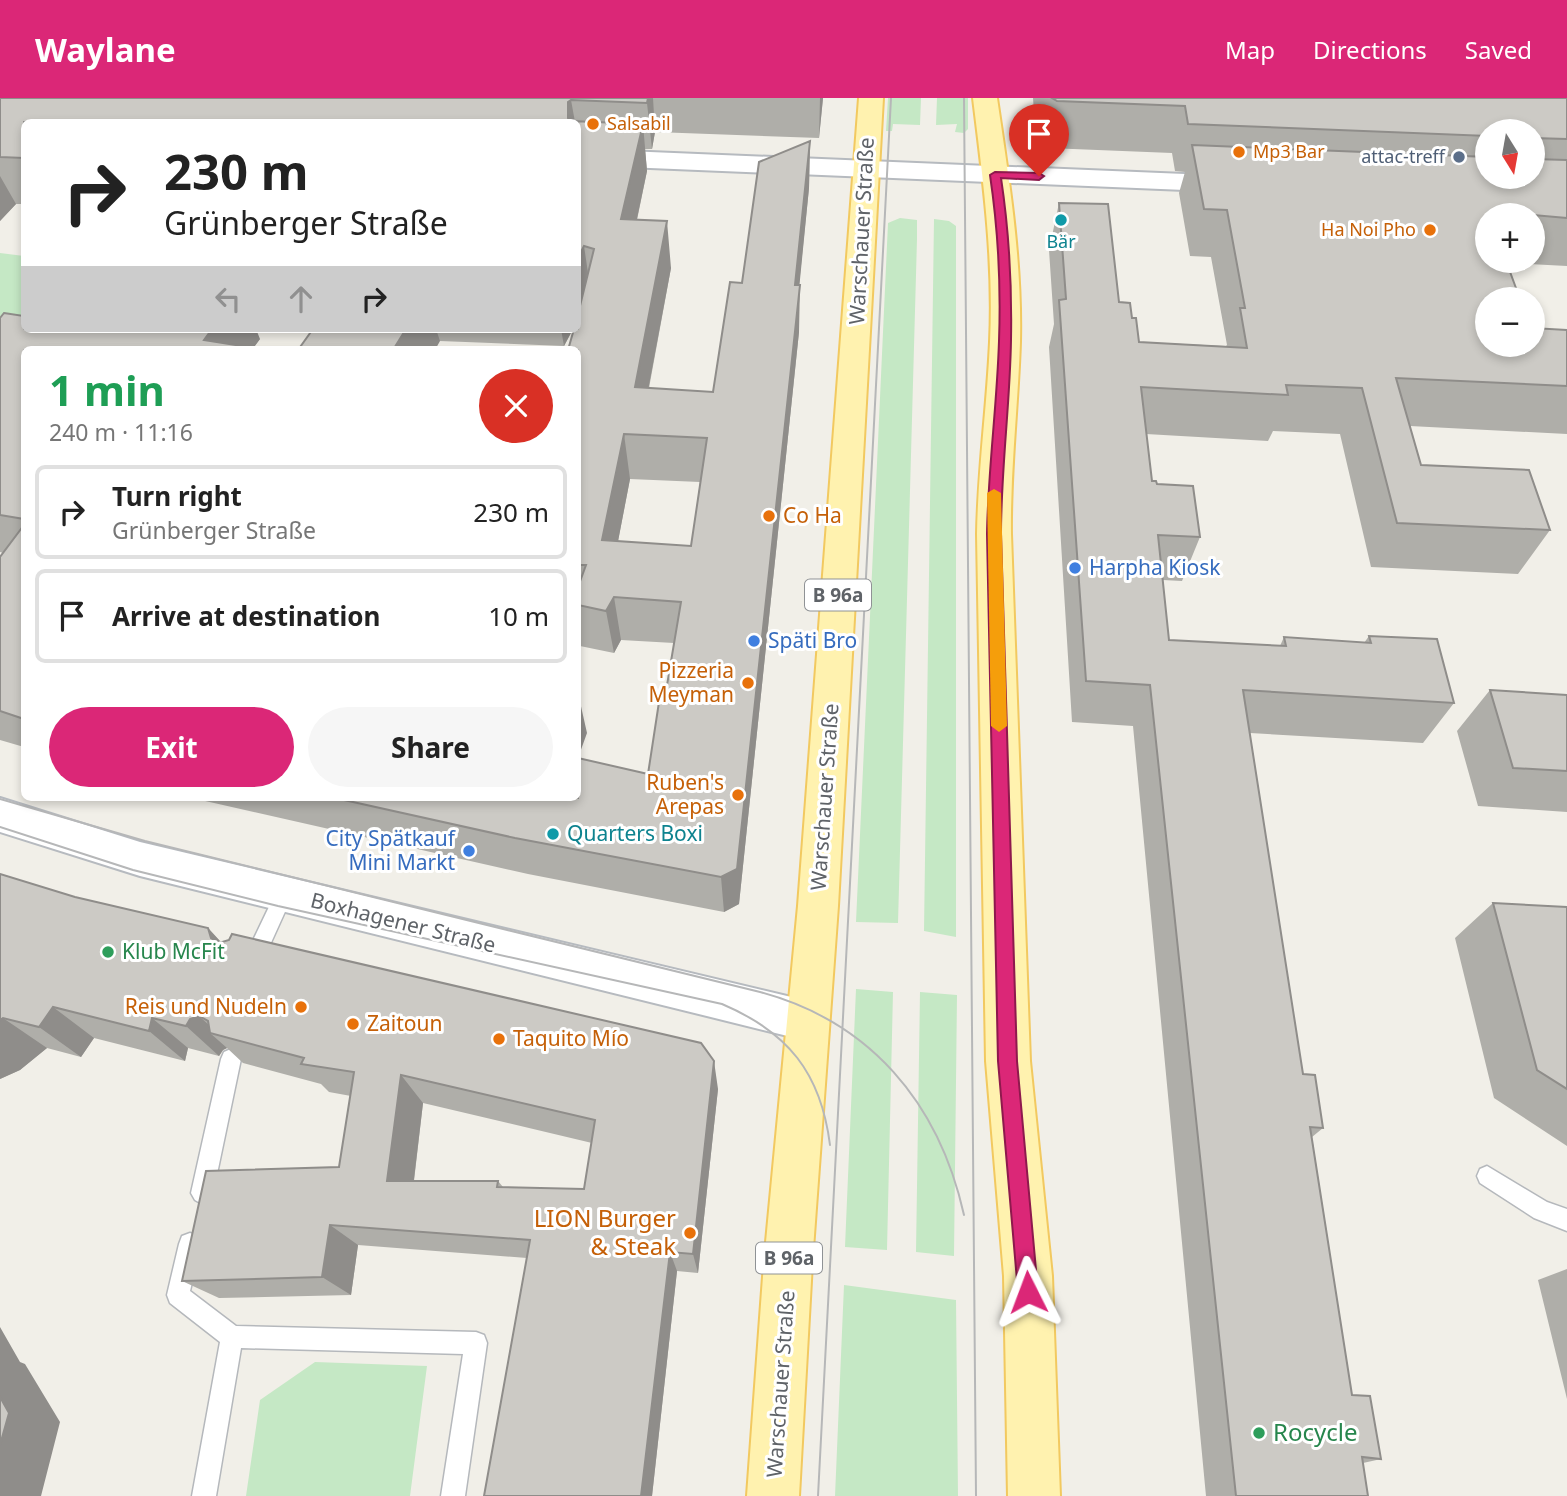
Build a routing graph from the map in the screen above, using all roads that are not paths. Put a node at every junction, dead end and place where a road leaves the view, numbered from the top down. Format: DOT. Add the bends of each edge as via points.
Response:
graph roads {
  1 [pos="871,98"];
  2 [pos="985,98"];
  3 [pos="581,157"];
  4 [pos="867,169"];
  5 [pos="995,175"];
  6 [pos="1261,186"];
  7 [pos="0,815"];
  8 [pos="284,894"];
  9 [pos="251,965"];
  10 [pos="808,1021"];
  11 [pos="231,1059"];
  12 [pos="1487,1176"];
  13 [pos="1567,1220"];
  14 [pos="232,1337"];
  15 [pos="204,1496"];
  16 [pos="453,1496"];
  17 [pos="773,1496"];
  18 [pos="1034,1496"];
  1 -- 4 [label="main road, Warschauer Straße / B 96a"];
  2 -- 5 [label="main road"];
  3 -- 4 [label="street"];
  4 -- 5 [label="street"];
  4 -- 10 [label="main road, Warschauer Straße / B 96a"];
  5 -- 6 [label="street"];
  5 -- 18 [label="main road" via="1001,215 1005,341 994,534 1007,1061 1028,1276"];
  7 -- 8 [label="street, Boxhagener Straße" via="140,859"];
  8 -- 9 [label="lane"];
  8 -- 10 [label="street, Boxhagener Straße"];
  10 -- 17 [label="main road, Warschauer Straße / B 96a"];
  11 -- 14 [label="lane" via="178,1295"];
  12 -- 13 [label="lane" via="1541,1211"];
  14 -- 15 [label="lane"];
  14 -- 16 [label="lane" via="476,1343"];
}
